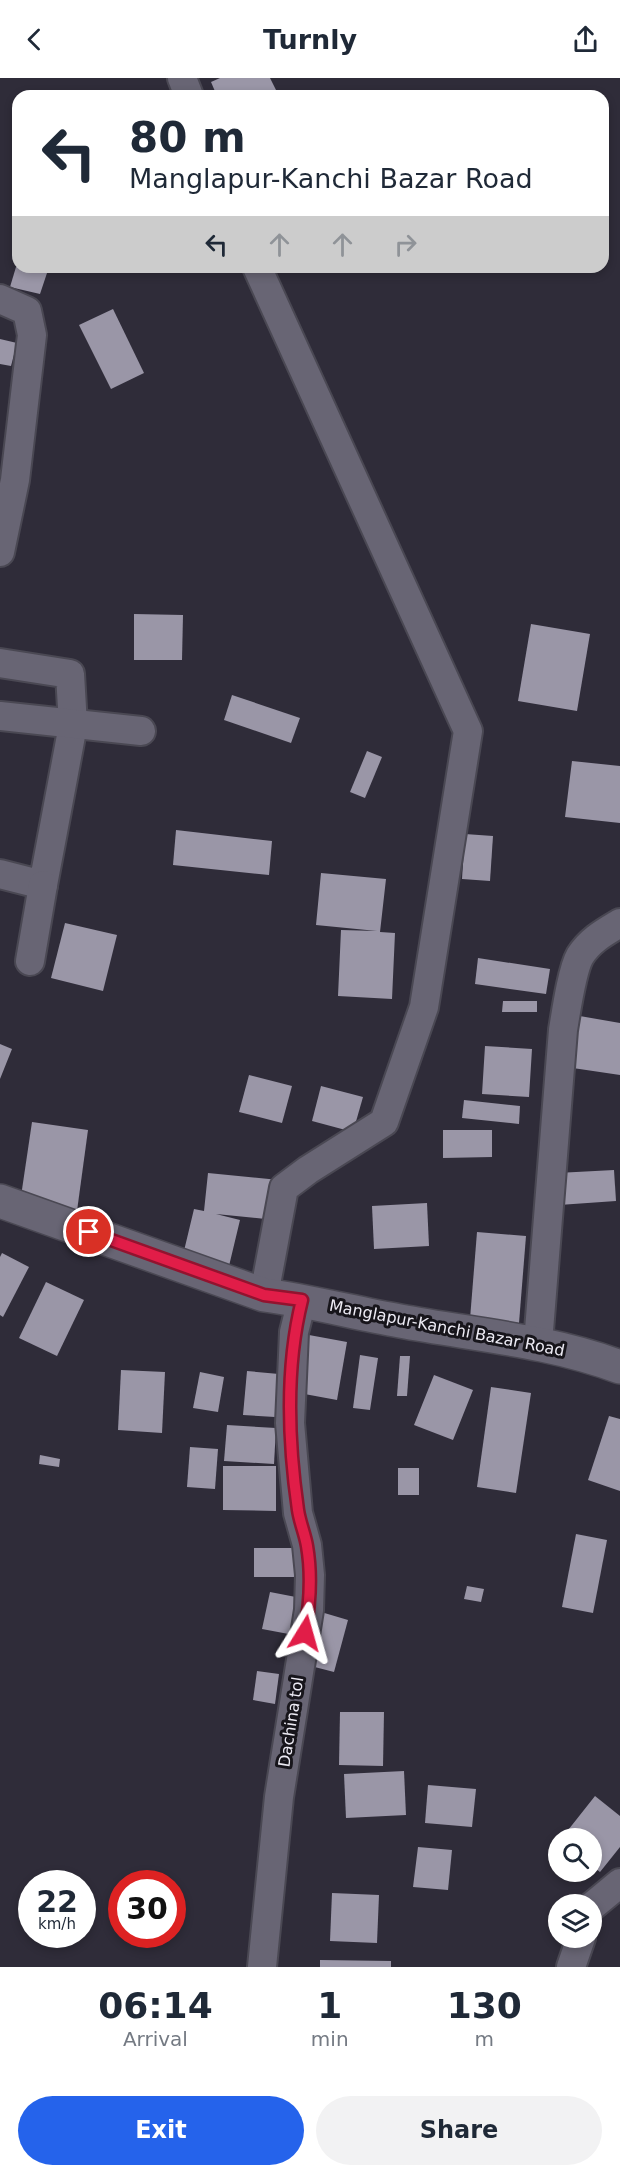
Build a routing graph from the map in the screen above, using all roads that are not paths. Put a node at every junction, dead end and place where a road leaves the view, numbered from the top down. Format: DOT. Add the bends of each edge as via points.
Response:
graph roads {
  1 [pos="260,273"];
  2 [pos="0,299"];
  3 [pos="8,477"];
  4 [pos="0,552"];
  5 [pos="0,663"];
  6 [pos="0,716"];
  7 [pos="73,725"];
  8 [pos="141,731"];
  9 [pos="0,874"];
  10 [pos="44,885"];
  11 [pos="620,923"];
  12 [pos="30,961"];
  13 [pos="0,1201"];
  14 [pos="264,1295"];
  15 [pos="302,1300"];
  16 [pos="538,1343"];
  17 [pos="620,1367"];
  18 [pos="620,1883"];
  19 [pos="602,1898"];
  20 [pos="578,1948"];
  21 [pos="262,1967"];
  22 [pos="571,1967"];
  1 -- 14 [label="street" via="468,731 424,1006 384,1122 284,1188"];
  2 -- 3 [label="street" via="27,311 32,335"];
  3 -- 4 [label="street"];
  5 -- 7 [label="street" via="70,674"];
  6 -- 7 [label="street"];
  7 -- 8 [label="street"];
  7 -- 10 [label="street"];
  9 -- 10 [label="street"];
  10 -- 12 [label="street"];
  11 -- 16 [label="street" via="598,936 579,957 570,992 563,1030"];
  13 -- 14 [label="street, Manglapur-Kanchi Bazar Road"];
  14 -- 15 [label="street, Manglapur-Kanchi Bazar Road"];
  15 -- 16 [label="street, Manglapur-Kanchi Bazar Road" via="400,1321"];
  15 -- 21 [label="street, Dachina tol" via="294,1332 290,1423 298,1513 307,1545 309,1610 279,1797"];
  16 -- 17 [label="street, Manglapur-Kanchi Bazar Road"];
  18 -- 19 [label="street"];
  20 -- 22 [label="street"];
}
